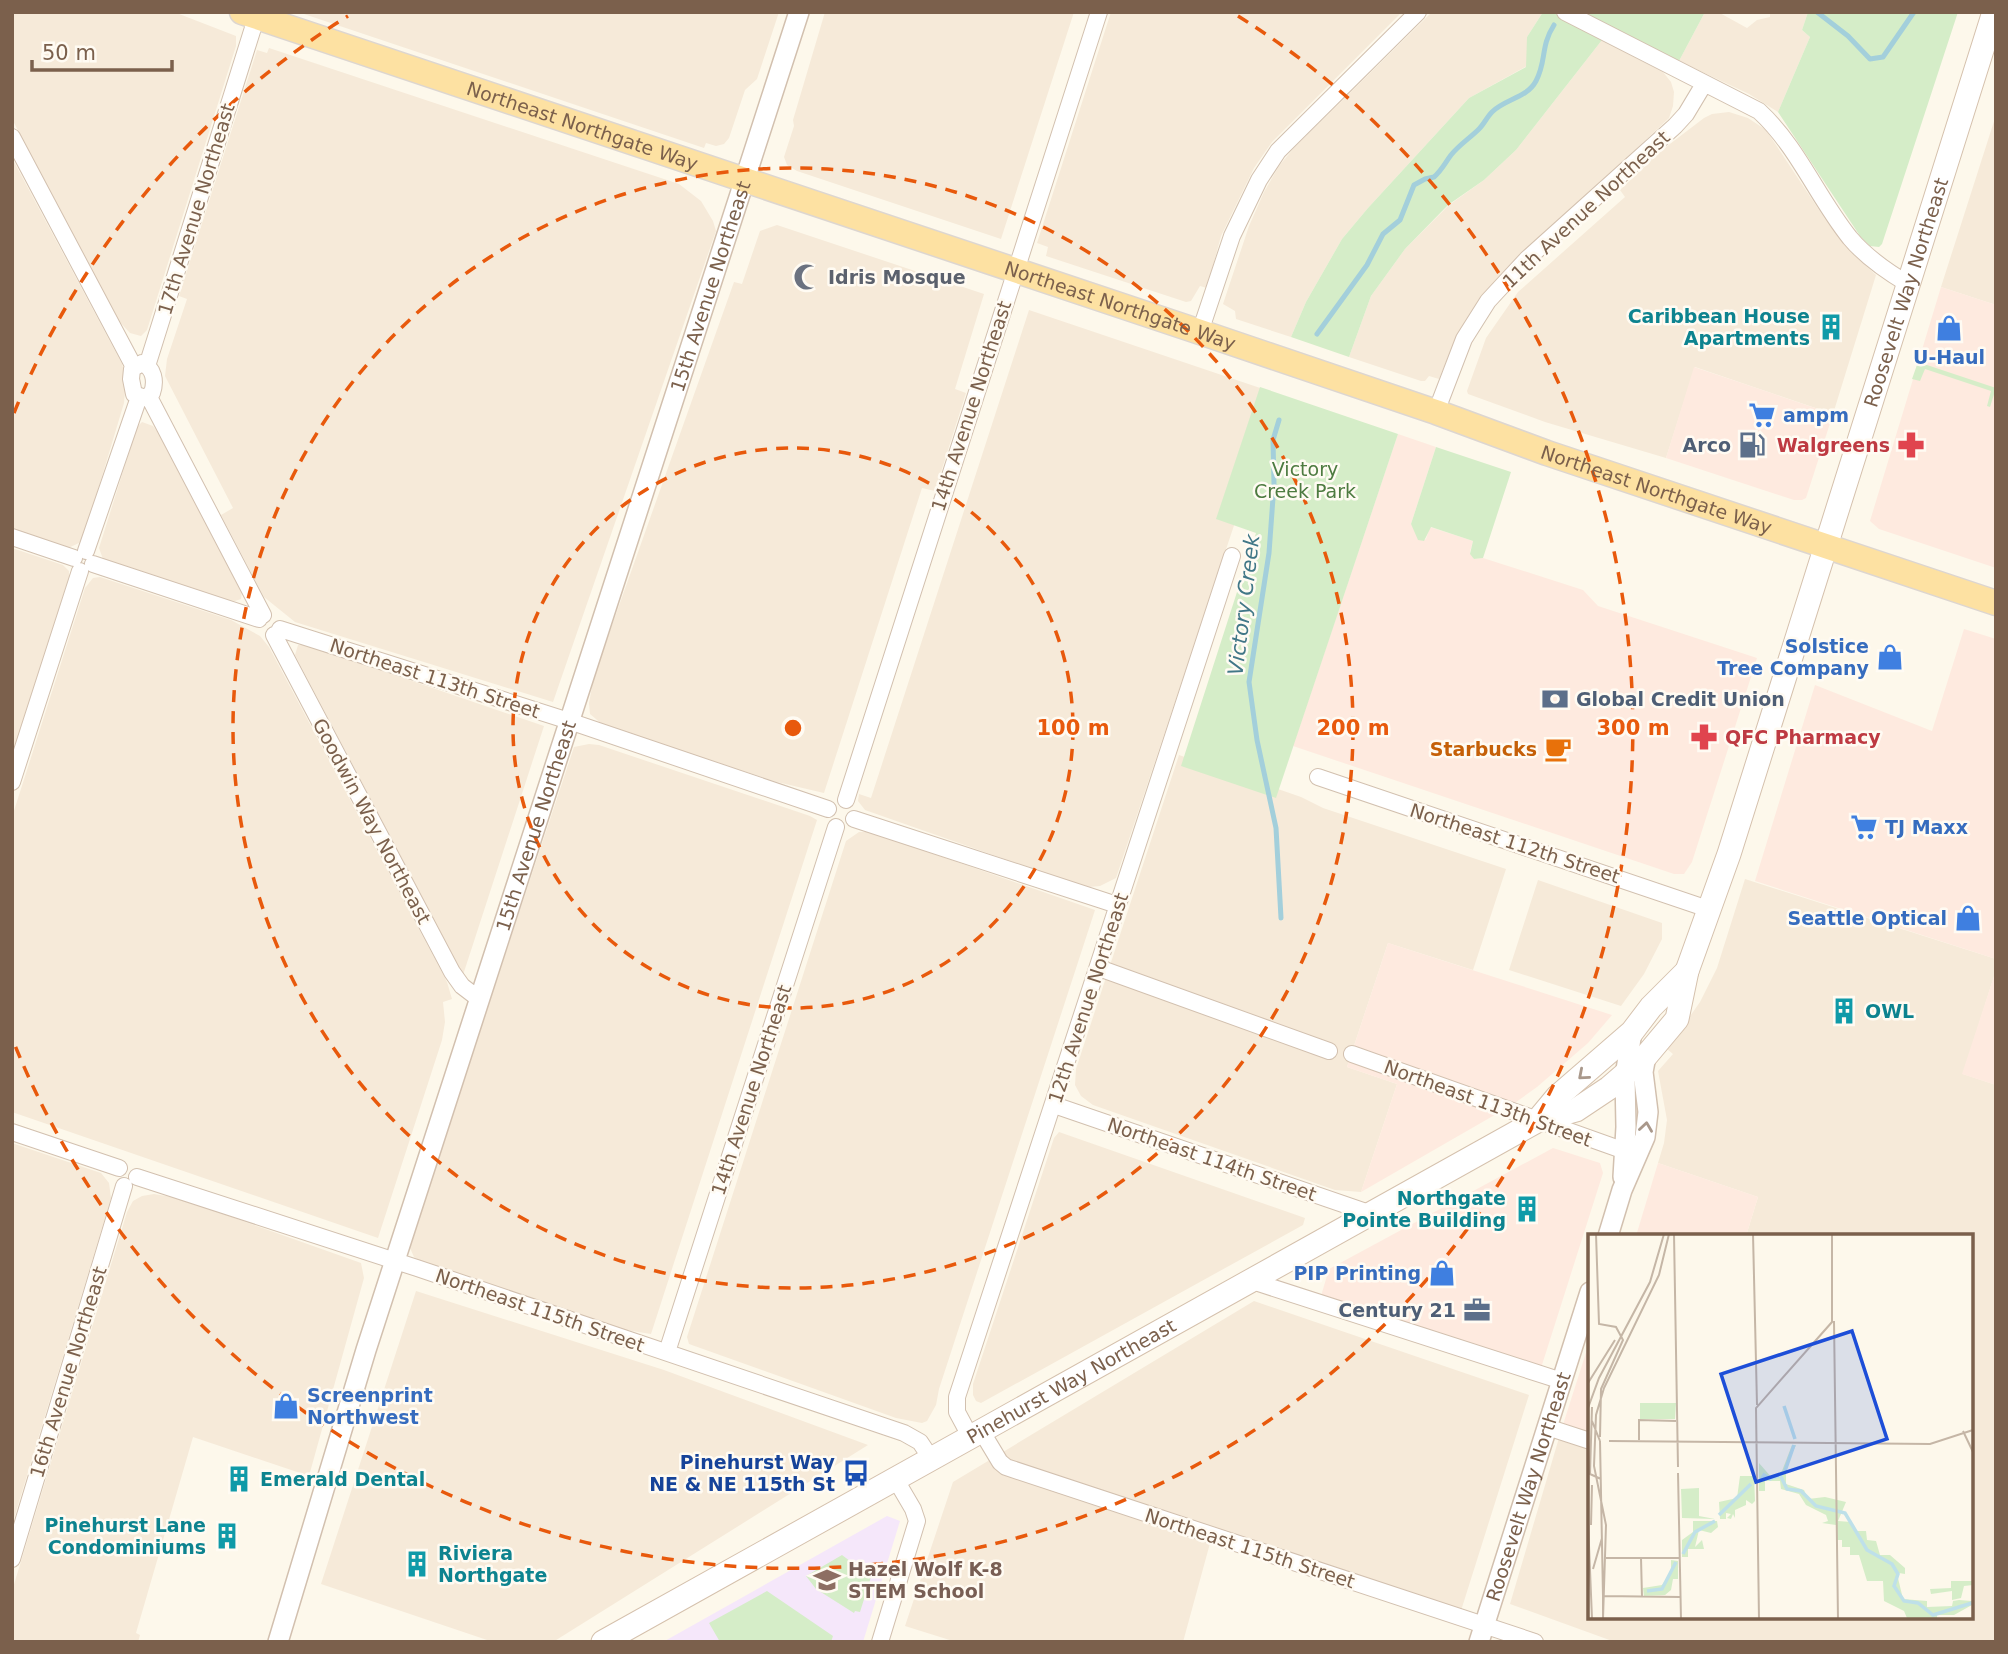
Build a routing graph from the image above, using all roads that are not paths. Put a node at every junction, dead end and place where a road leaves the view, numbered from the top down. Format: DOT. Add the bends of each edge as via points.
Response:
graph roads {
  1 [pos="799,12"];
  2 [pos="1100,12"];
  3 [pos="1418,12"];
  4 [pos="1565,12"];
  5 [pos="1994,12"];
  6 [pos="252,14"];
  7 [pos="1704,84"];
  8 [pos="12,137"];
  9 [pos="745,180"];
  10 [pos="1015,270"];
  11 [pos="1908,284"];
  12 [pos="1200,332"];
  13 [pos="141,366"];
  14 [pos="144,397"];
  15 [pos="1436,412"];
  16 [pos="12,537"];
  17 [pos="1825,546"];
  18 [pos="1232,556"];
  19 [pos="83,561"];
  20 [pos="1996,603"];
  21 [pos="261,617"];
  22 [pos="277,632"];
  23 [pos="569,721"];
  24 [pos="1318,778"];
  25 [pos="12,782"];
  26 [pos="846,800"];
  27 [pos="828,809"];
  28 [pos="855,819"];
  29 [pos="836,827"];
  30 [pos="1117,905"];
  31 [pos="1711,910"];
  32 [pos="1099,968"];
  33 [pos="1687,971"];
  34 [pos="479,999"];
  35 [pos="1632,1032"];
  36 [pos="1329,1051"];
  37 [pos="1352,1054"];
  38 [pos="1646,1056"];
  39 [pos="1625,1076"];
  40 [pos="1054,1105"];
  41 [pos="1537,1121"];
  42 [pos="12,1132"];
  43 [pos="1625,1151"];
  44 [pos="131,1181"];
  45 [pos="1622,1190"];
  46 [pos="1369,1213"];
  47 [pos="1609,1234"];
  48 [pos="395,1261"];
  49 [pos="1252,1281"];
  50 [pos="1588,1298"];
  51 [pos="667,1352"];
  52 [pos="1562,1381"];
  53 [pos="1547,1427"];
  54 [pos="976,1435"];
  55 [pos="1588,1440"];
  56 [pos="932,1460"];
  57 [pos="896,1480"];
  58 [pos="12,1559"];
  59 [pos="1482,1633"];
  60 [pos="278,1642"];
  61 [pos="603,1642"];
  62 [pos="880,1642"];
  63 [pos="1535,1642"];
  1 -- 9 [label="street, 15th Avenue Northeast"];
  2 -- 10 [label="street, 14th Avenue Northeast"];
  3 -- 12 [label="street" via="1278,151 1233,236"];
  4 -- 7 [label="street"];
  5 -- 11 [label="main road, Roosevelt Way Northeast"];
  6 -- 9 [label="main road, Northeast Northgate Way"];
  6 -- 13 [label="street, 17th Avenue Northeast"];
  7 -- 11 [label="street" via="1759,111 1772,123 1851,238 1880,267"];
  7 -- 15 [label="street, 11th Avenue Northeast" via="1675,126 1527,259 1488,301 1471,326"];
  8 -- 13 [label="street"];
  9 -- 10 [label="main road, Northeast Northgate Way"];
  9 -- 23 [label="street, 15th Avenue Northeast"];
  10 -- 12 [label="main road, Northeast Northgate Way"];
  10 -- 26 [label="street, 14th Avenue Northeast"];
  11 -- 17 [label="main road, Roosevelt Way Northeast"];
  12 -- 15 [label="main road, Northeast Northgate Way"];
  13 -- 14 [label="street" via="131,374 131,384 134,394"];
  14 -- 19 [label="street"];
  14 -- 21 [label="street"];
  15 -- 17 [label="main road, Northeast Northgate Way"];
  16 -- 19 [label="street"];
  17 -- 20 [label="main road, Northeast Northgate Way"];
  17 -- 31 [label="main road, Roosevelt Way Northeast"];
  18 -- 30 [label="street, 12th Avenue Northeast"];
  19 -- 21 [label="street"];
  19 -- 25 [label="street"];
  21 -- 22 [label="street" via="275,618"];
  22 -- 23 [label="street, Northeast 113th Street"];
  22 -- 34 [label="street, Goodwin Way Northeast" via="452,972"];
  23 -- 27 [label="street, Northeast 113th Street"];
  23 -- 34 [label="street, 15th Avenue Northeast"];
  24 -- 31 [label="street, Northeast 112th Street"];
  26 -- 27 [label="street" via="834,801"];
  26 -- 28 [label="street" via="855,809"];
  27 -- 29 [label="street" via="829,821"];
  28 -- 29 [label="street" via="848,826"];
  28 -- 30 [label="street"];
  29 -- 51 [label="street, 14th Avenue Northeast"];
  30 -- 32 [label="street, 12th Avenue Northeast"];
  31 -- 33 [label="main road, Roosevelt Way Northeast"];
  32 -- 36 [label="street"];
  32 -- 40 [label="street, 12th Avenue Northeast"];
  33 -- 35 [label="main road, Roosevelt Way Northeast"];
  33 -- 38 [label="main road, Roosevelt Way Northeast" via="1677,1019"];
  34 -- 48 [label="street, 15th Avenue Northeast"];
  35 -- 39 [label="street, Roosevelt Way Northeast"];
  35 -- 41 [label="main road, Pinehurst Way Northeast, one-way" via="1557,1097"];
  37 -- 41 [label="street, Northeast 113th Street"];
  38 -- 39 [label="main road, Roosevelt Way Northeast"];
  45 -- 38 [label="street, Roosevelt Way Northeast, one-way" via="1648,1125 1643,1081"];
  39 -- 41 [label="main road, Pinehurst Way Northeast" via="1576,1110"];
  39 -- 43 [label="street, Roosevelt Way Northeast"];
  40 -- 46 [label="street, Northeast 114th Street"];
  40 -- 54 [label="street, 12th Avenue Northeast" via="957,1397 957,1412"];
  41 -- 43 [label="street, Northeast 113th Street"];
  41 -- 46 [label="main road, Pinehurst Way Northeast"];
  42 -- 44 [label="street" via="119,1168 117,1179"];
  43 -- 45 [label="street, Roosevelt Way Northeast"];
  44 -- 48 [label="street, Northeast 115th Street"];
  44 -- 58 [label="street, 16th Avenue Northeast"];
  45 -- 47 [label="street, Roosevelt Way Northeast"];
  46 -- 49 [label="main road, Pinehurst Way Northeast"];
  48 -- 51 [label="street, Northeast 115th Street"];
  48 -- 60 [label="street, 15th Avenue Northeast"];
  49 -- 52 [label="street"];
  49 -- 54 [label="main road, Pinehurst Way Northeast"];
  50 -- 52 [label="street, Roosevelt Way Northeast"];
  51 -- 56 [label="street, Northeast 115th Street" via="904,1433 920,1442"];
  52 -- 53 [label="street, Roosevelt Way Northeast"];
  53 -- 55 [label="street"];
  53 -- 59 [label="street, Roosevelt Way Northeast"];
  54 -- 56 [label="main road, Pinehurst Way Northeast"];
  54 -- 59 [label="street, Northeast 115th Street" via="1006,1468"];
  56 -- 57 [label="main road, Pinehurst Way Northeast"];
  57 -- 61 [label="main road, Pinehurst Way Northeast"];
  57 -- 62 [label="street" via="917,1521"];
  59 -- 63 [label="street, Northeast 115th Street"];
}
